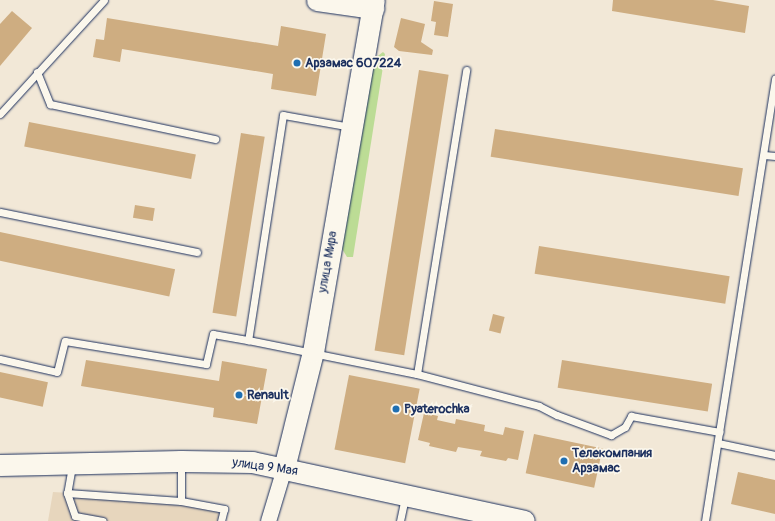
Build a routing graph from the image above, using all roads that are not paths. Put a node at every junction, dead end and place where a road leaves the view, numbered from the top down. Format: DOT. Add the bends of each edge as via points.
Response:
graph roads {
  1 [pos="104,0"];
  2 [pos="317,0"];
  3 [pos="373,4"];
  4 [pos="466,70"];
  5 [pos="37,72"];
  6 [pos="775,78"];
  7 [pos="0,114"];
  8 [pos="352,127"];
  9 [pos="215,139"];
  10 [pos="764,155"];
  11 [pos="775,156"];
  12 [pos="0,212"];
  13 [pos="197,252"];
  14 [pos="248,340"];
  15 [pos="313,352"];
  16 [pos="0,359"];
  17 [pos="417,374"];
  18 [pos="720,432"];
  19 [pos="718,443"];
  20 [pos="775,455"];
  21 [pos="181,461"];
  22 [pos="72,463"];
  23 [pos="0,465"];
  24 [pos="284,468"];
  25 [pos="67,494"];
  26 [pos="406,497"];
  27 [pos="181,501"];
  28 [pos="103,521"];
  29 [pos="221,521"];
  30 [pos="268,521"];
  31 [pos="400,521"];
  32 [pos="524,521"];
  33 [pos="705,521"];
  1 -- 5 [label="lane"];
  2 -- 3 [label="main road"];
  3 -- 8 [label="main road, улица Мира"];
  4 -- 17 [label="lane"];
  5 -- 7 [label="lane"];
  5 -- 9 [label="lane" via="50,104"];
  6 -- 10 [label="lane"];
  8 -- 14 [label="lane" via="283,115"];
  8 -- 15 [label="main road, улица Мира"];
  10 -- 11 [label="lane"];
  10 -- 18 [label="lane"];
  12 -- 13 [label="lane"];
  14 -- 15 [label="lane"];
  14 -- 16 [label="lane" via="213,334 206,364 65,341 57,372"];
  15 -- 17 [label="lane"];
  15 -- 24 [label="main road, улица Мира"];
  17 -- 18 [label="lane" via="539,406 611,435 625,427 631,416"];
  18 -- 19 [label="lane"];
  19 -- 20 [label="lane"];
  19 -- 33 [label="lane"];
  21 -- 22 [label="main road, улица 9 Мая"];
  21 -- 24 [label="main road, улица 9 Мая" via="252,462"];
  21 -- 27 [label="lane"];
  22 -- 23 [label="main road, улица 9 Мая"];
  22 -- 25 [label="lane"];
  24 -- 26 [label="main road, улица 9 Мая"];
  24 -- 30 [label="street, улица Мира"];
  25 -- 27 [label="lane"];
  25 -- 28 [label="lane" via="75,516"];
  26 -- 31 [label="lane"];
  26 -- 32 [label="main road, улица 9 Мая"];
  27 -- 29 [label="lane" via="224,509"];
}
